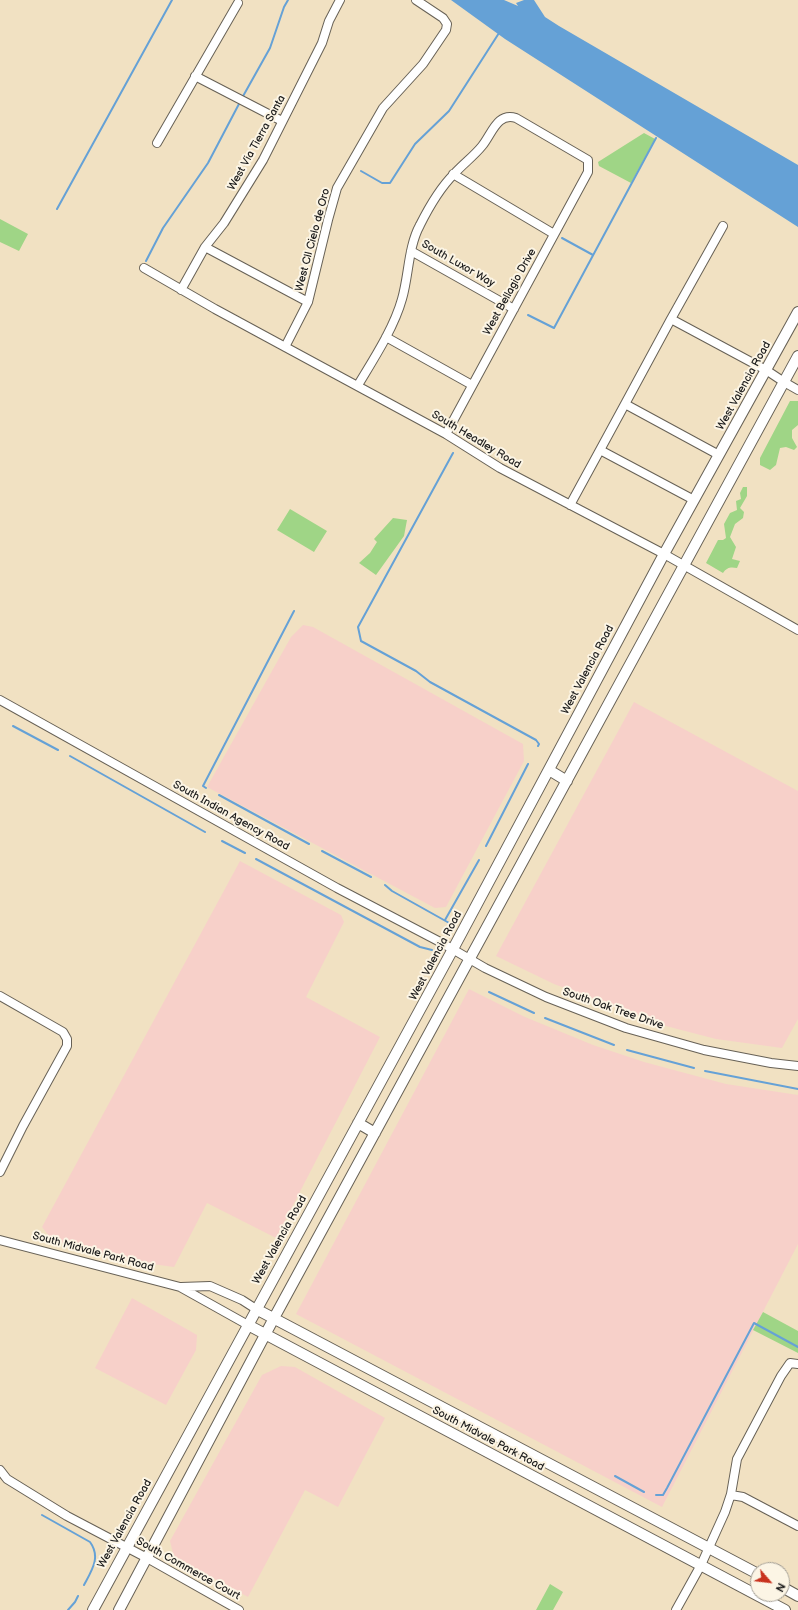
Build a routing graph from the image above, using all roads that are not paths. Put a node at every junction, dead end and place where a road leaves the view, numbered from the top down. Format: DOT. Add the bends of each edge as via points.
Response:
graph roads {
  1 [pos="340,0"];
  2 [pos="416,0"];
  3 [pos="238,3"];
  4 [pos="195,76"];
  5 [pos="282,121"];
  6 [pos="157,144"];
  7 [pos="453,174"];
  8 [pos="723,226"];
  9 [pos="554,234"];
  10 [pos="205,247"];
  11 [pos="411,251"];
  12 [pos="144,268"];
  13 [pos="181,290"];
  14 [pos="308,302"];
  15 [pos="514,309"];
  16 [pos="798,312"];
  17 [pos="671,319"];
  18 [pos="386,337"];
  19 [pos="285,347"];
  20 [pos="798,356"];
  21 [pos="766,370"];
  22 [pos="784,382"];
  23 [pos="472,385"];
  24 [pos="358,386"];
  25 [pos="798,390"];
  26 [pos="625,404"];
  27 [pos="446,434"];
  28 [pos="600,450"];
  29 [pos="719,455"];
  30 [pos="694,500"];
  31 [pos="570,506"];
  32 [pos="664,554"];
  33 [pos="684,566"];
  34 [pos="798,630"];
  35 [pos="0,700"];
  36 [pos="549,770"];
  37 [pos="567,781"];
  38 [pos="453,949"];
  39 [pos="470,959"];
  40 [pos="0,996"];
  41 [pos="798,1066"];
  42 [pos="358,1123"];
  43 [pos="375,1133"];
  44 [pos="0,1172"];
  45 [pos="0,1240"];
  46 [pos="180,1287"];
  47 [pos="256,1309"];
  48 [pos="274,1318"];
  49 [pos="248,1325"];
  50 [pos="265,1334"];
  51 [pos="794,1363"];
  52 [pos="0,1470"];
  53 [pos="731,1495"];
  54 [pos="798,1526"];
  55 [pos="126,1547"];
  56 [pos="706,1551"];
  57 [pos="147,1558"];
  58 [pos="701,1565"];
  59 [pos="750,1570"];
  60 [pos="93,1610"];
  61 [pos="119,1610"];
  62 [pos="239,1610"];
  63 [pos="676,1610"];
  64 [pos="785,1610"];
  1 -- 5 [label="street, West Via Tierra Santa" via="329,21 322,43"];
  2 -- 14 [label="street, West Cll Cielo de Oro" via="443,18 446,30 423,64 383,108 337,188"];
  3 -- 4 [label="street"];
  4 -- 5 [label="street"];
  4 -- 6 [label="street"];
  5 -- 10 [label="street, West Via Tierra Santa" via="251,179 224,223"];
  7 -- 9 [label="street"];
  7 -- 9 [label="street, West Bellagio Drive" via="482,146 500,120 510,116 588,160 588,172"];
  7 -- 11 [label="street" via="419,226"];
  8 -- 17 [label="street"];
  9 -- 15 [label="street, West Bellagio Drive"];
  10 -- 13 [label="street, West Via Tierra Santa"];
  10 -- 14 [label="street"];
  11 -- 15 [label="street, South Luxor Way"];
  11 -- 18 [label="street" via="402,300"];
  12 -- 13 [label="street, South Headley Road"];
  13 -- 19 [label="street, South Headley Road"];
  14 -- 19 [label="street, West Cll Cielo de Oro"];
  15 -- 23 [label="street, West Bellagio Drive"];
  16 -- 21 [label="main road, West Valencia Road"];
  17 -- 21 [label="street"];
  17 -- 26 [label="street"];
  18 -- 23 [label="street"];
  18 -- 24 [label="street"];
  19 -- 24 [label="street, South Headley Road"];
  20 -- 22 [label="main road"];
  21 -- 22 [label="street"];
  21 -- 29 [label="main road, West Valencia Road"];
  22 -- 25 [label="street"];
  22 -- 33 [label="main road"];
  23 -- 27 [label="street, West Bellagio Drive"];
  24 -- 27 [label="street, South Headley Road"];
  26 -- 28 [label="street"];
  26 -- 29 [label="street"];
  27 -- 31 [label="street, South Headley Road" via="500,468"];
  28 -- 30 [label="street"];
  28 -- 31 [label="street"];
  29 -- 30 [label="main road, West Valencia Road"];
  30 -- 32 [label="main road, West Valencia Road"];
  31 -- 32 [label="street, South Headley Road"];
  32 -- 33 [label="street, South Headley Road"];
  32 -- 36 [label="main road, West Valencia Road"];
  33 -- 34 [label="street, South Headley Road"];
  33 -- 37 [label="main road"];
  35 -- 38 [label="street, South Indian Agency Road" via="337,888"];
  36 -- 37 [label="main road"];
  36 -- 38 [label="main road, West Valencia Road"];
  37 -- 39 [label="main road"];
  38 -- 39 [label="street, South Oak Tree Drive"];
  38 -- 42 [label="main road, West Valencia Road"];
  39 -- 41 [label="street, South Oak Tree Drive" via="546,997 626,1028 704,1050"];
  39 -- 43 [label="main road"];
  40 -- 44 [label="street" via="63,1032 67,1039 67,1046"];
  42 -- 43 [label="main road"];
  42 -- 47 [label="main road, West Valencia Road"];
  43 -- 48 [label="main road"];
  45 -- 46 [label="street, South Midvale Park Road"];
  46 -- 47 [label="street, South Midvale Park Road" via="210,1286"];
  46 -- 49 [label="street, South Midvale Park Road"];
  47 -- 48 [label="main road, South Midvale Park Road"];
  47 -- 49 [label="main road, West Valencia Road"];
  48 -- 50 [label="main road"];
  48 -- 56 [label="main road, South Midvale Park Road"];
  49 -- 50 [label="main road, South Midvale Park Road"];
  49 -- 55 [label="main road, West Valencia Road"];
  50 -- 57 [label="main road"];
  50 -- 58 [label="main road, South Midvale Park Road"];
  51 -- 53 [label="street" via="781,1376 737,1459"];
  52 -- 55 [label="street, South Commerce Court" via="7,1479 67,1516"];
  53 -- 54 [label="street" via="743,1497"];
  53 -- 56 [label="street"];
  55 -- 57 [label="street, South Commerce Court"];
  55 -- 60 [label="main road, West Valencia Road"];
  56 -- 58 [label="street"];
  56 -- 59 [label="main road, South Midvale Park Road"];
  57 -- 61 [label="main road"];
  57 -- 62 [label="street, South Commerce Court"];
  58 -- 63 [label="street"];
  58 -- 64 [label="main road, South Midvale Park Road"];
}
